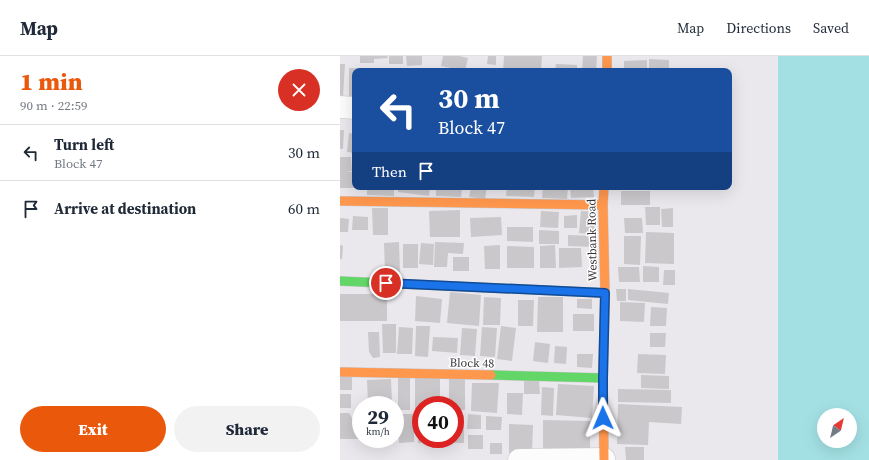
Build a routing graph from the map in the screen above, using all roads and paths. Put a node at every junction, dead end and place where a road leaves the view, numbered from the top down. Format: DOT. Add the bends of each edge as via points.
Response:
graph roads {
  1 [pos="607,56"];
  2 [pos="607,68"];
  3 [pos="340,107"];
  4 [pos="352,108"];
  5 [pos="604,190"];
  6 [pos="340,201"];
  7 [pos="603,206"];
  8 [pos="340,281"];
  9 [pos="605,293"];
  10 [pos="340,372"];
  11 [pos="603,378"];
  12 [pos="519,460"];
  13 [pos="604,460"];
  1 -- 2 [label="street"];
  3 -- 4 [label="street"];
  5 -- 7 [label="street, Westbank Road"];
  6 -- 7 [label="street"];
  7 -- 9 [label="street, Westbank Road"];
  8 -- 9 [label="street"];
  9 -- 11 [label="street, Westbank Road"];
  10 -- 11 [label="street, Block 48"];
  11 -- 13 [label="street, Westbank Road"];
  12 -- 13 [label="street"];
}
